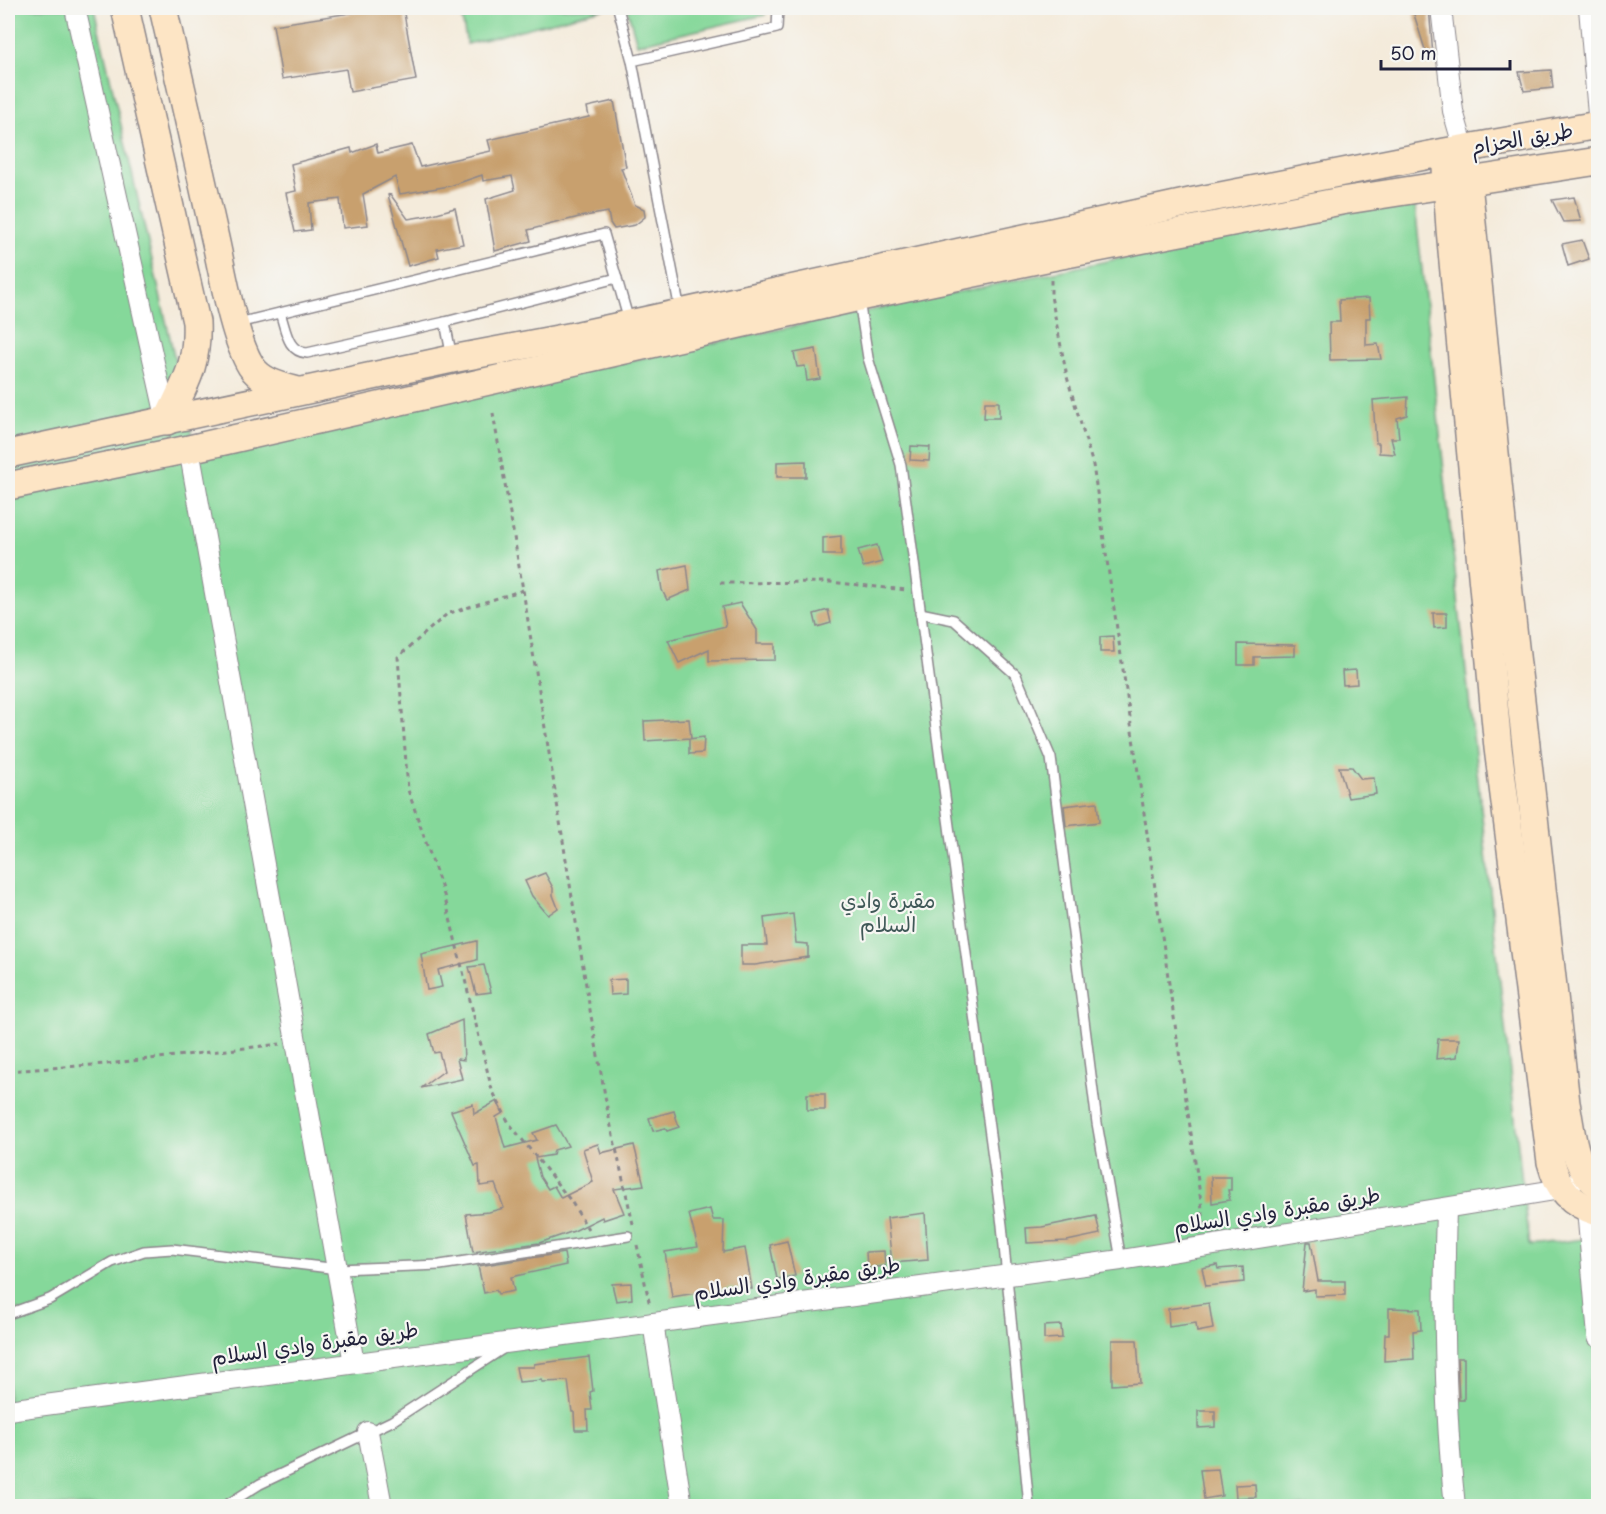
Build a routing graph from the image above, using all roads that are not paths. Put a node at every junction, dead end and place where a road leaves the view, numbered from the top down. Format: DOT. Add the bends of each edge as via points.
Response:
graph roads {
  1 [pos="75,8"];
  2 [pos="125,8"];
  3 [pos="163,8"];
  4 [pos="618,8"];
  5 [pos="778,8"];
  6 [pos="1441,8"];
  7 [pos="1589,8"];
  8 [pos="632,61"];
  9 [pos="1599,114"];
  10 [pos="1599,125"];
  11 [pos="1455,151"];
  12 [pos="1599,161"];
  13 [pos="1527,174"];
  14 [pos="1457,183"];
  15 [pos="1472,230"];
  16 [pos="617,278"];
  17 [pos="859,297"];
  18 [pos="280,313"];
  19 [pos="681,313"];
  20 [pos="445,322"];
  21 [pos="236,323"];
  22 [pos="630,324"];
  23 [pos="452,359"];
  24 [pos="299,391"];
  25 [pos="166,421"];
  26 [pos="189,449"];
  27 [pos="8,454"];
  28 [pos="8,486"];
  29 [pos="920,613"];
  30 [pos="1522,709"];
  31 [pos="1494,711"];
  32 [pos="1526,745"];
  33 [pos="1498,748"];
  34 [pos="1561,1189"];
  35 [pos="1593,1193"];
  36 [pos="1446,1208"];
  37 [pos="632,1236"];
  38 [pos="1121,1260"];
  39 [pos="338,1269"];
  40 [pos="1007,1275"];
  41 [pos="8,1314"];
  42 [pos="653,1323"];
  43 [pos="1599,1337"];
  44 [pos="513,1342"];
  45 [pos="354,1363"];
  46 [pos="8,1410"];
  47 [pos="368,1432"];
  48 [pos="225,1506"];
  49 [pos="382,1506"];
  50 [pos="682,1506"];
  51 [pos="1029,1506"];
  52 [pos="1455,1506"];
  1 -- 25 [label="street"];
  2 -- 25 [label="main road" via="196,322 191,372"];
  3 -- 21 [label="main road"];
  4 -- 8 [label="lane"];
  5 -- 8 [label="lane" via="777,28"];
  6 -- 11 [label="street"];
  7 -- 9 [label="street"];
  8 -- 19 [label="lane"];
  10 -- 11 [label="main road, طريق الحزام"];
  11 -- 14 [label="main road"];
  11 -- 19 [label="main road, طريق الحزام" via="1190,202"];
  12 -- 13 [label="main road, طريق الحزام"];
  13 -- 14 [label="main road, طريق الحزام"];
  13 -- 15 [label="main road" via="1486,203"];
  14 -- 15 [label="main road"];
  14 -- 17 [label="main road, طريق الحزام" via="1341,201"];
  14 -- 31 [label="main road"];
  15 -- 30 [label="main road"];
  16 -- 18 [label="lane" via="604,234"];
  16 -- 20 [label="lane"];
  16 -- 22 [label="lane"];
  17 -- 26 [label="main road, طريق الحزام"];
  17 -- 29 [label="lane" via="868,358 901,465"];
  18 -- 20 [label="lane" via="291,347 307,353"];
  18 -- 21 [label="lane"];
  19 -- 22 [label="main road, طريق الحزام"];
  20 -- 23 [label="lane"];
  21 -- 24 [label="main road" via="251,366 262,378"];
  22 -- 23 [label="main road, طريق الحزام"];
  23 -- 24 [label="main road, طريق الحزام"];
  24 -- 25 [label="main road, طريق الحزام"];
  25 -- 27 [label="main road, طريق الحزام"];
  26 -- 28 [label="main road, طريق الحزام"];
  26 -- 39 [label="street"];
  29 -- 38 [label="lane" via="954,620 1016,675 1051,758 1097,1123"];
  29 -- 40 [label="lane"];
  30 -- 31 [label="main road" via="1505,716"];
  30 -- 32 [label="main road"];
  31 -- 33 [label="main road"];
  32 -- 33 [label="main road" via="1515,741"];
  32 -- 35 [label="main road" via="1566,1103 1576,1155"];
  33 -- 34 [label="main road" via="1551,1162"];
  34 -- 35 [label="main road" via="1576,1203"];
  34 -- 36 [label="street, طريق مقبرة وادي السلام"];
  35 -- 43 [label="street"];
  36 -- 38 [label="street, طريق مقبرة وادي السلام"];
  36 -- 52 [label="street" via="1444,1328"];
  37 -- 39 [label="lane" via="440,1265"];
  38 -- 40 [label="street, طريق مقبرة وادي السلام"];
  39 -- 41 [label="lane" via="172,1249 144,1251 112,1262 50,1299"];
  39 -- 45 [label="street"];
  40 -- 42 [label="street, طريق مقبرة وادي السلام"];
  40 -- 51 [label="lane"];
  42 -- 44 [label="street, طريق مقبرة وادي السلام"];
  42 -- 50 [label="street"];
  44 -- 45 [label="street, طريق مقبرة وادي السلام"];
  44 -- 47 [label="lane"];
  45 -- 46 [label="street, طريق مقبرة وادي السلام"];
  47 -- 48 [label="lane" via="260,1484"];
  47 -- 49 [label="street"];
}
